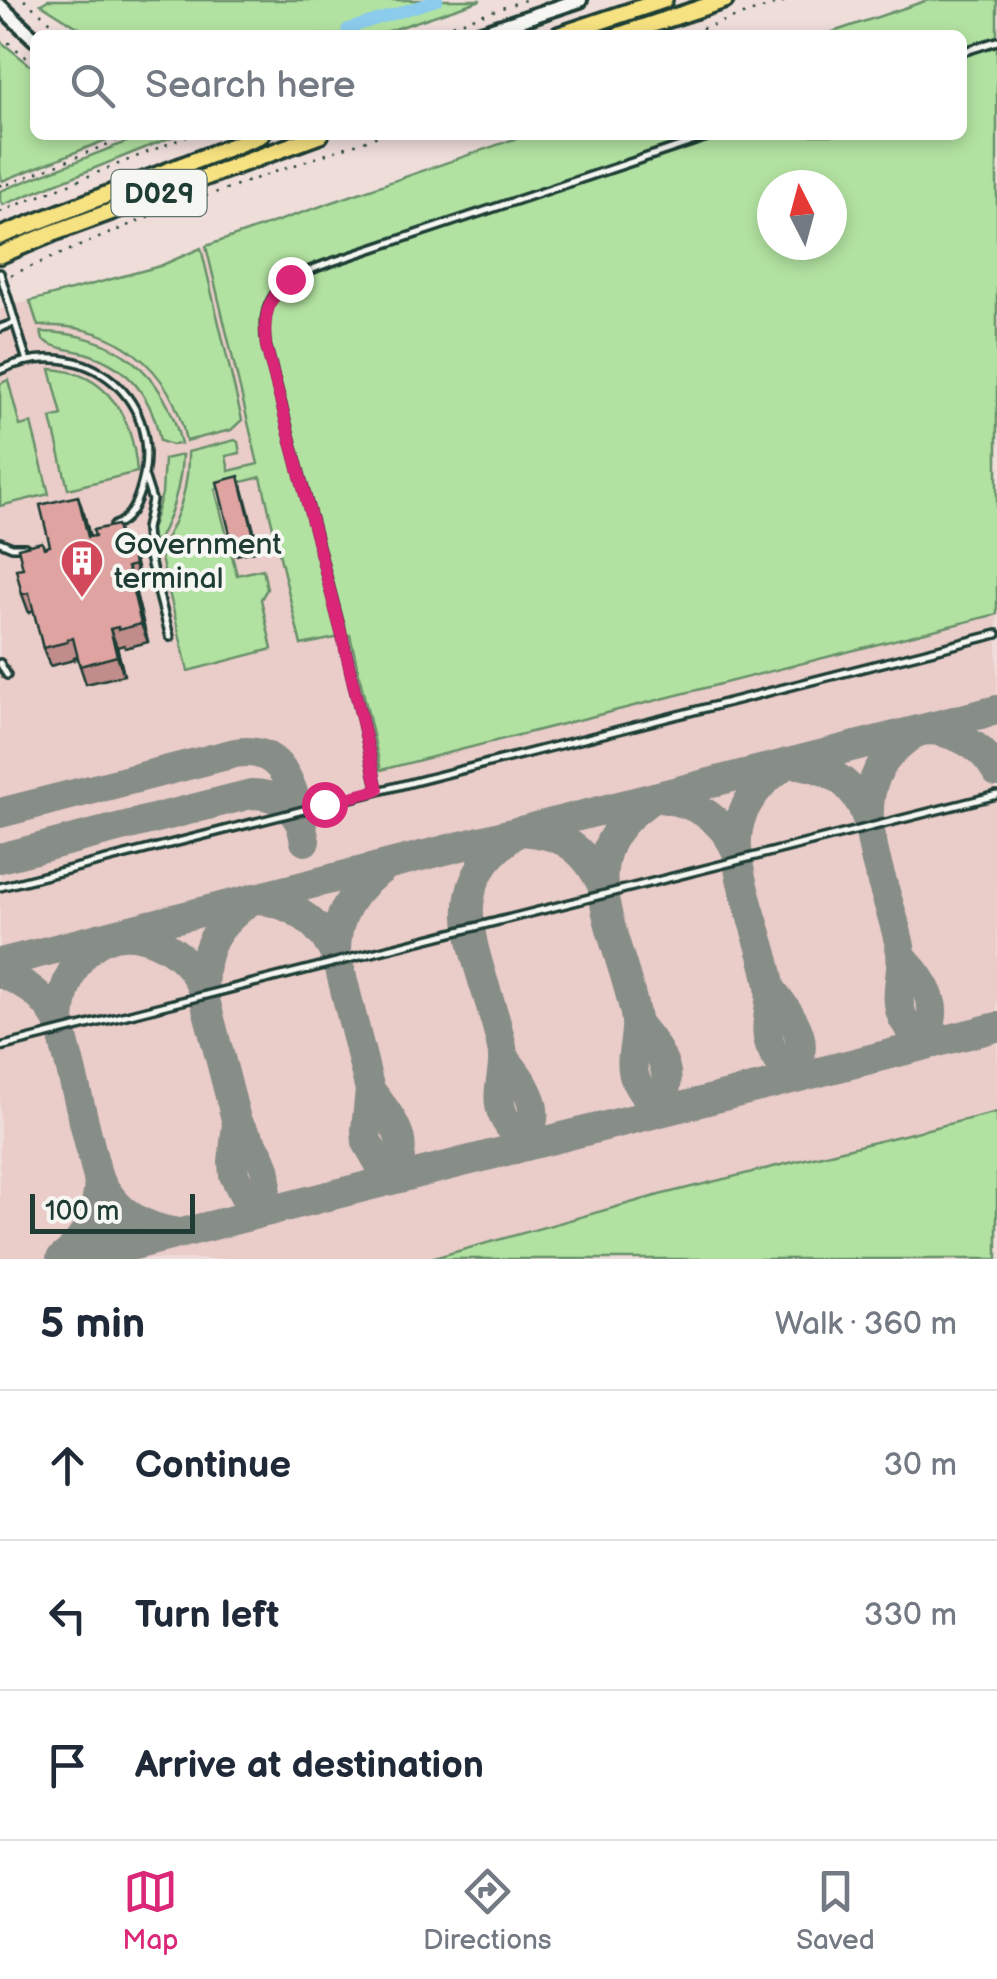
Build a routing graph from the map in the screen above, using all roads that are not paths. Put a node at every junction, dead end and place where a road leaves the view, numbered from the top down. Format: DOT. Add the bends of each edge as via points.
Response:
graph roads {
  1 [pos="580,0"];
  2 [pos="664,0"];
  3 [pos="726,0"];
  4 [pos="0,6"];
  5 [pos="490,30"];
  6 [pos="573,30"];
  7 [pos="635,30"];
  8 [pos="30,34"];
  9 [pos="997,41"];
  10 [pos="967,50"];
  11 [pos="248,140"];
  12 [pos="306,140"];
  13 [pos="698,140"];
  14 [pos="0,236"];
  15 [pos="0,256"];
  16 [pos="1,276"];
  17 [pos="14,323"];
  18 [pos="0,328"];
  19 [pos="27,361"];
  20 [pos="0,370"];
  21 [pos="144,475"];
  22 [pos="102,528"];
  23 [pos="0,542"];
  24 [pos="40,544"];
  25 [pos="997,634"];
  26 [pos="170,637"];
  27 [pos="0,662"];
  28 [pos="8,675"];
  29 [pos="378,790"];
  30 [pos="997,795"];
  31 [pos="0,887"];
  32 [pos="0,1047"];
  1 -- 5 [label="main road"];
  2 -- 6 [label="highway"];
  3 -- 7 [label="highway"];
  4 -- 8 [label="main road"];
  9 -- 10 [label="lane"];
  11 -- 14 [label="highway, D029"];
  12 -- 15 [label="highway, D029"];
  13 -- 29 [label="lane" via="314,268 290,279 270,300 266,346"];
  16 -- 17 [label="lane"];
  17 -- 18 [label="lane"];
  17 -- 19 [label="lane"];
  19 -- 20 [label="lane"];
  19 -- 21 [label="lane" via="78,362 119,386 143,430"];
  21 -- 22 [label="lane" via="128,517"];
  21 -- 26 [label="lane" via="152,500 148,553"];
  23 -- 24 [label="lane" via="16,548"];
  25 -- 29 [label="lane"];
  27 -- 28 [label="lane"];
  29 -- 31 [label="lane"];
  30 -- 32 [label="lane"];
}
